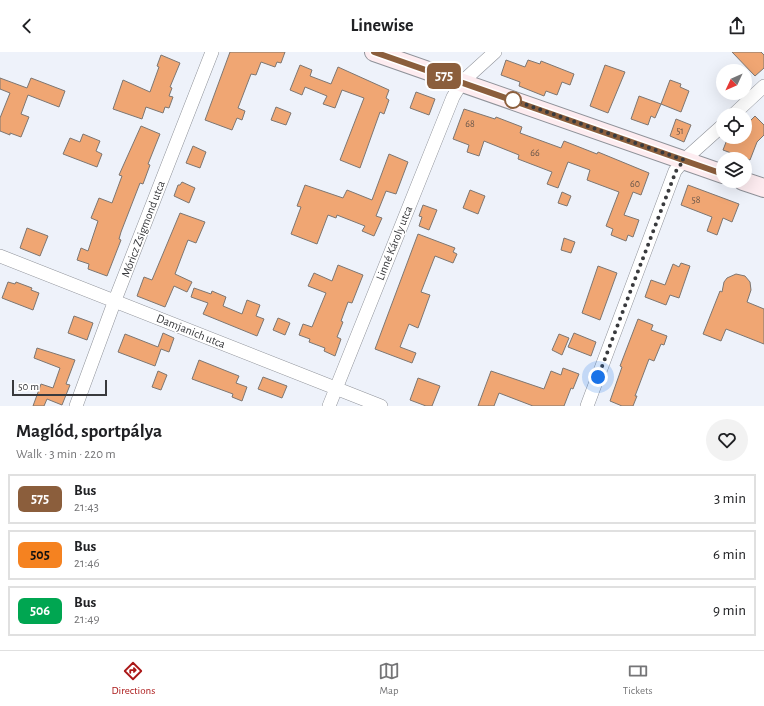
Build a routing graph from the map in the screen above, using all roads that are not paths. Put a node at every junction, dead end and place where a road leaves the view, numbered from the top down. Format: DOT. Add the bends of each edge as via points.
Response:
graph roads {
  1 [pos="212,52"];
  2 [pos="374,52"];
  3 [pos="495,52"];
  4 [pos="462,82"];
  5 [pos="764,86"];
  6 [pos="740,108"];
  7 [pos="716,130"];
  8 [pos="684,160"];
  9 [pos="716,171"];
  10 [pos="752,184"];
  11 [pos="764,188"];
  12 [pos="0,256"];
  13 [pos="115,300"];
  14 [pos="335,389"];
  15 [pos="76,406"];
  16 [pos="329,406"];
  17 [pos="381,406"];
  18 [pos="587,406"];
  1 -- 13 [label="street, Móricz Zsigmond utca"];
  2 -- 4 [label="main road"];
  3 -- 4 [label="street, Linné Károly utca"];
  4 -- 8 [label="main road"];
  4 -- 14 [label="street, Linné Károly utca" via="453,97"];
  5 -- 6 [label="street"];
  7 -- 8 [label="street"];
  8 -- 9 [label="main road"];
  8 -- 18 [label="street" via="676,171"];
  10 -- 11 [label="main road"];
  12 -- 13 [label="street, Damjanich utca"];
  13 -- 14 [label="street, Damjanich utca"];
  13 -- 15 [label="street, Móricz Zsigmond utca"];
  14 -- 16 [label="street, Linné Károly utca"];
  14 -- 17 [label="street, Damjanich utca"];
}
